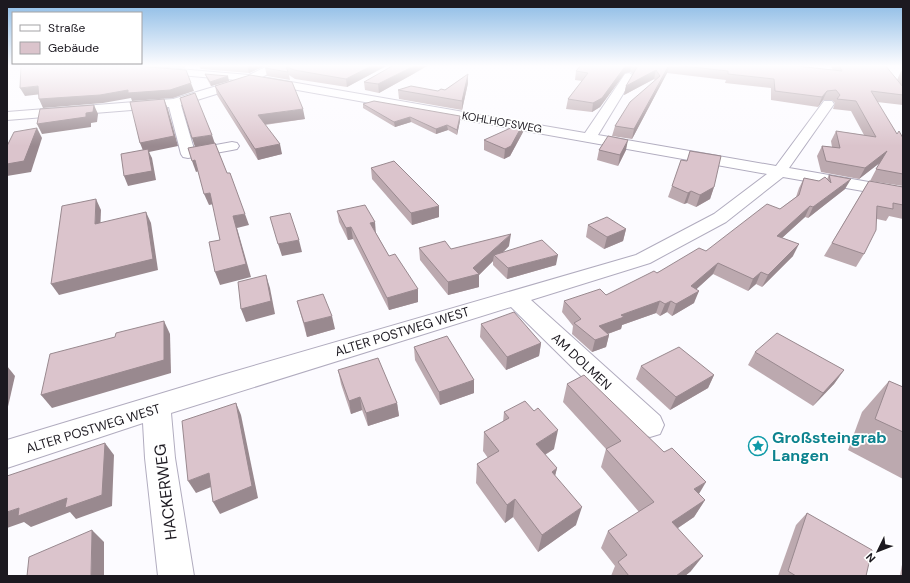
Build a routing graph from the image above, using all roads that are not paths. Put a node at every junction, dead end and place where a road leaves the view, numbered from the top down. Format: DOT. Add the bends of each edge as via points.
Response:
graph roads {
  1 [pos="210,92"];
  2 [pos="330,92"];
  3 [pos="351,92"];
  4 [pos="619,92"];
  5 [pos="346,95"];
  6 [pos="174,103"];
  7 [pos="828,104"];
  8 [pos="8,120"];
  9 [pos="589,138"];
  10 [pos="232,146"];
  11 [pos="779,172"];
  12 [pos="903,193"];
  13 [pos="515,298"];
  14 [pos="158,408"];
  15 [pos="650,425"];
  16 [pos="7,454"];
  17 [pos="176,576"];
  1 -- 6 [label="street"];
  2 -- 5 [label="street, KOHLHOFSWEG"];
  3 -- 5 [label="street"];
  4 -- 9 [label="street"];
  5 -- 9 [label="street, KOHLHOFSWEG"];
  6 -- 8 [label="street"];
  6 -- 10 [label="street" via="188,154"];
  7 -- 11 [label="street, ALTER POSTWEG WEST"];
  9 -- 11 [label="street, KOHLHOFSWEG"];
  11 -- 12 [label="street, KOHLHOFSWEG"];
  11 -- 13 [label="street, ALTER POSTWEG WEST" via="720,218 643,259"];
  13 -- 14 [label="street, ALTER POSTWEG WEST" via="219,387"];
  13 -- 15 [label="street, AM DOLMEN"];
  14 -- 16 [label="street, ALTER POSTWEG WEST"];
  14 -- 17 [label="street, HACKERWEG" via="160,458"];
}
